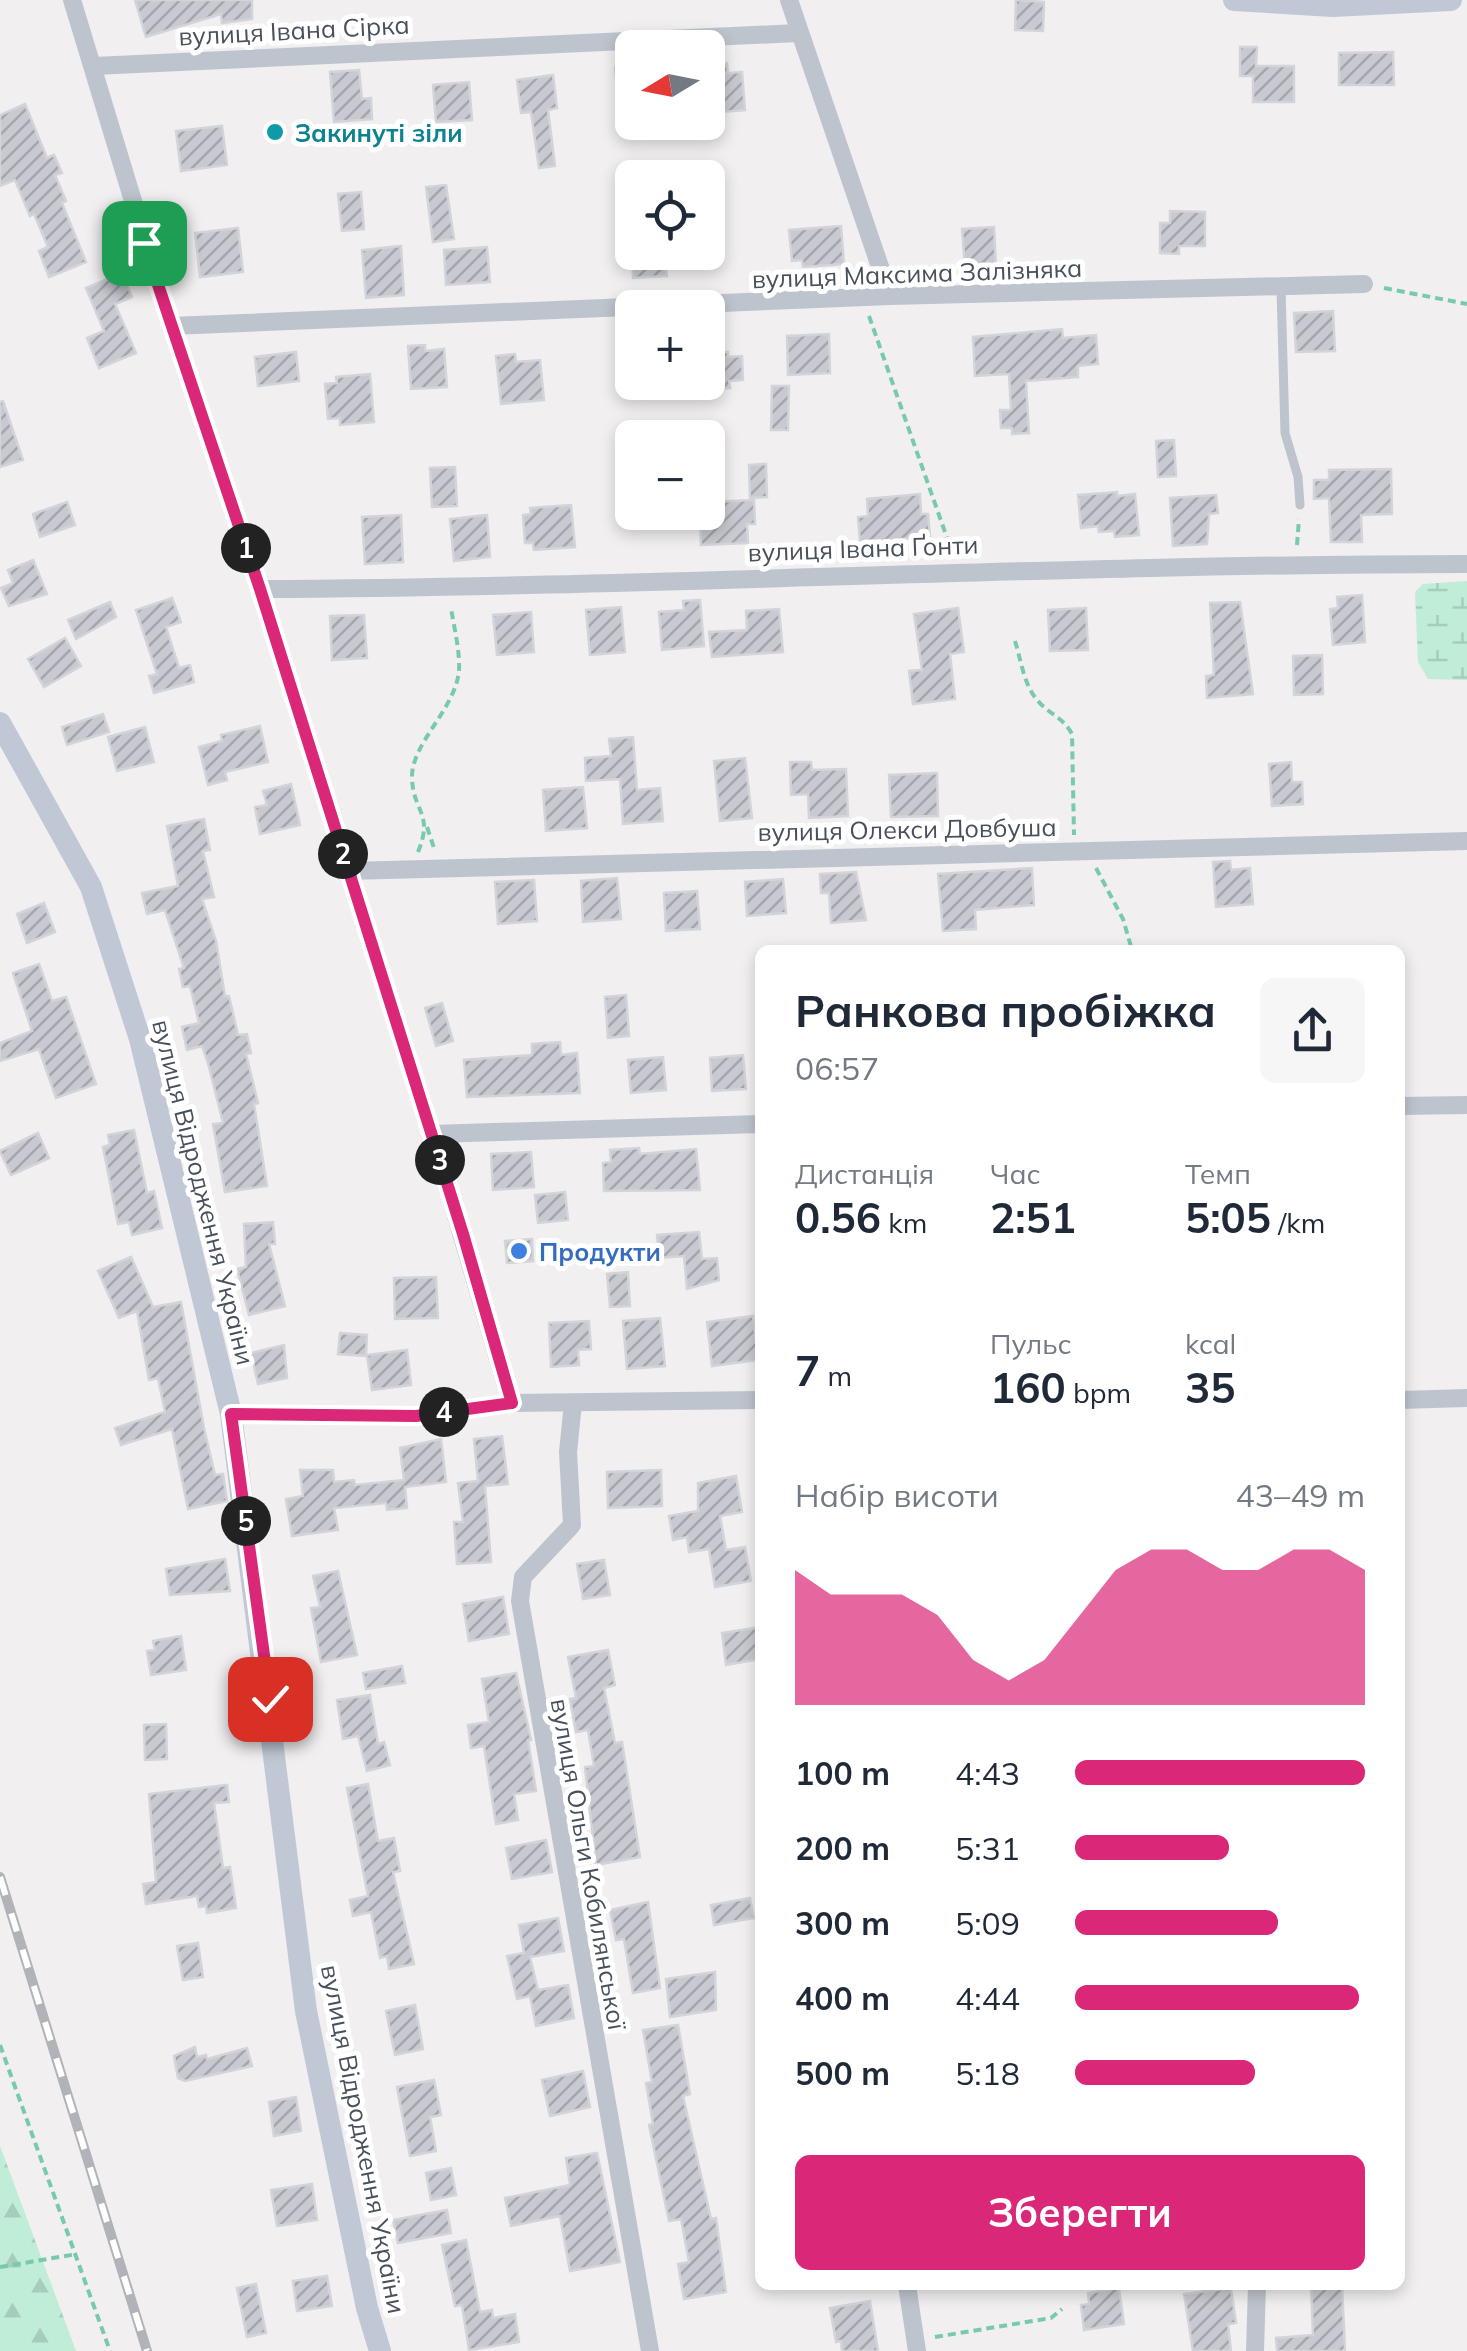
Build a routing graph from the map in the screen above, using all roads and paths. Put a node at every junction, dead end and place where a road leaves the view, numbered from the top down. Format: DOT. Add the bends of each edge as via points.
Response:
graph roads {
  1 [pos="72,0"];
  2 [pos="789,0"];
  3 [pos="1234,0"];
  4 [pos="1454,0"];
  5 [pos="1467,2"];
  6 [pos="798,32"];
  7 [pos="94,66"];
  8 [pos="1364,284"];
  9 [pos="1281,289"];
  10 [pos="890,296"];
  11 [pos="863,297"];
  12 [pos="1467,304"];
  13 [pos="171,326"];
  14 [pos="1300,505"];
  15 [pos="1296,564"];
  16 [pos="1467,564"];
  17 [pos="958,570"];
  18 [pos="449,588"];
  19 [pos="260,589"];
  20 [pos="1015,641"];
  21 [pos="0,723"];
  22 [pos="427,827"];
  23 [pos="1467,841"];
  24 [pos="1082,849"];
  25 [pos="443,865"];
  26 [pos="411,866"];
  27 [pos="348,871"];
  28 [pos="1131,945"];
  29 [pos="1467,1105"];
  30 [pos="1405,1106"];
  31 [pos="755,1124"];
  32 [pos="432,1134"];
  33 [pos="1467,1398"];
  34 [pos="755,1400"];
  35 [pos="1405,1400"];
  36 [pos="512,1403"];
  37 [pos="573,1403"];
  38 [pos="231,1414"];
  39 [pos="0,2045"];
  40 [pos="77,2254"];
  41 [pos="0,2267"];
  42 [pos="908,2290"];
  43 [pos="1256,2290"];
  44 [pos="1062,2309"];
  45 [pos="916,2346"];
  46 [pos="110,2351"];
  47 [pos="380,2351"];
  48 [pos="650,2351"];
  49 [pos="1256,2351"];
  1 -- 7 [label="street"];
  2 -- 6 [label="street"];
  3 -- 4 [label="street" via="1333,6"];
  4 -- 5 [label="street"];
  6 -- 7 [label="street, вулиця Івана Сірка"];
  6 -- 10 [label="street"];
  7 -- 13 [label="street"];
  8 -- 9 [label="street, вулиця Максима Залізняка"];
  8 -- 12 [label="path"];
  9 -- 10 [label="street, вулиця Максима Залізняка"];
  9 -- 14 [label="lane" via="1285,433"];
  10 -- 11 [label="street, вулиця Максима Залізняка"];
  11 -- 13 [label="street, вулиця Максима Залізняка"];
  11 -- 17 [label="path"];
  13 -- 19 [label="street"];
  14 -- 15 [label="path"];
  15 -- 16 [label="street, вулиця Івана Ґонти"];
  15 -- 17 [label="street, вулиця Івана Ґонти"];
  17 -- 18 [label="street, вулиця Івана Ґонти"];
  18 -- 19 [label="street, вулиця Івана Ґонти"];
  18 -- 22 [label="path" via="459,671 412,779"];
  19 -- 27 [label="street"];
  20 -- 24 [label="path" via="1030,689 1072,734"];
  21 -- 38 [label="street, вулиця Відродження України" via="90,887 140,1038"];
  22 -- 25 [label="path"];
  22 -- 26 [label="path"];
  23 -- 24 [label="street, вулиця Олекси Довбуша"];
  24 -- 25 [label="street, вулиця Олекси Довбуша"];
  24 -- 28 [label="path"];
  25 -- 26 [label="street, вулиця Олекси Довбуша"];
  26 -- 27 [label="street, вулиця Олекси Довбуша"];
  27 -- 32 [label="street"];
  29 -- 30 [label="street"];
  31 -- 32 [label="street"];
  32 -- 36 [label="street"];
  33 -- 35 [label="street"];
  34 -- 37 [label="street"];
  36 -- 37 [label="street"];
  36 -- 38 [label="street" via="416,1416"];
  37 -- 48 [label="street, вулиця Ольги Кобилянської" via="572,1524 523,1577 520,1602"];
  38 -- 47 [label="street, вулиця Відродження України" via="306,2011"];
  39 -- 40 [label="path"];
  40 -- 41 [label="path"];
  40 -- 46 [label="path"];
  42 -- 45 [label="street"];
  43 -- 49 [label="street"];
  44 -- 45 [label="path" via="1051,2318"];
}
